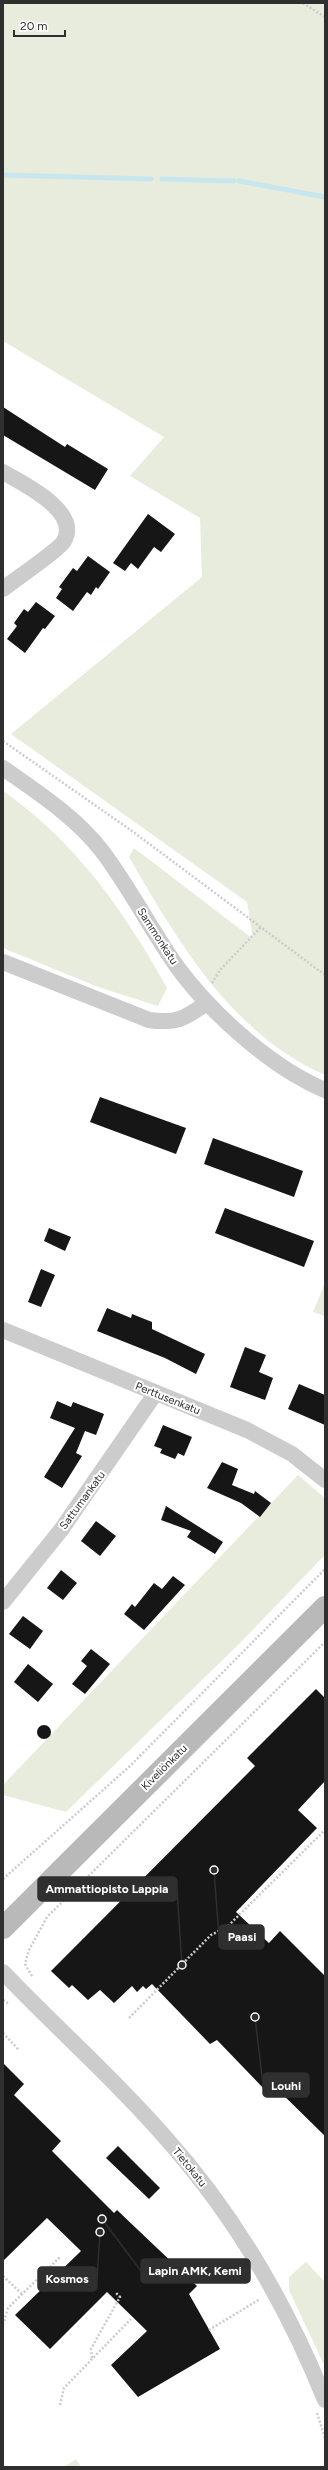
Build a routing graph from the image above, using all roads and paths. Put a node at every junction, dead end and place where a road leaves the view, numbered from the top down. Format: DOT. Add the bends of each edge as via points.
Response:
graph roads {
  1 [pos="303,3"];
  2 [pos="325,17"];
  3 [pos="3,472"];
  4 [pos="3,589"];
  5 [pos="3,741"];
  6 [pos="3,768"];
  7 [pos="261,927"];
  8 [pos="3,962"];
  9 [pos="325,974"];
  10 [pos="205,1000"];
  11 [pos="325,1090"];
  12 [pos="3,1330"];
  13 [pos="155,1394"];
  14 [pos="325,1480"];
  15 [pos="325,1569"];
  16 [pos="3,1602"];
  17 [pos="325,1607"];
  18 [pos="325,1642"];
  19 [pos="325,1830"];
  20 [pos="3,1879"];
  21 [pos="3,1928"];
  22 [pos="3,1972"];
  23 [pos="35,1980"];
  24 [pos="3,2000"];
  25 [pos="15,2008"];
  26 [pos="130,2018"];
  27 [pos="3,2033"];
  28 [pos="19,2050"];
  29 [pos="61,2256"];
  30 [pos="3,2276"];
  31 [pos="115,2292"];
  32 [pos="22,2294"];
  33 [pos="264,2297"];
  34 [pos="131,2318"];
  35 [pos="3,2325"];
  36 [pos="209,2330"];
  37 [pos="92,2359"];
  38 [pos="60,2405"];
  39 [pos="320,2405"];
  40 [pos="325,2438"];
  1 -- 2 [label="path"];
  3 -- 4 [label="street" via="47,498 63,515 67,528 64,542"];
  5 -- 7 [label="path" via="132,831"];
  6 -- 10 [label="street, Sammonkatu" via="72,820 102,850 178,968"];
  7 -- 9 [label="path"];
  7 -- 10 [label="path" via="221,969"];
  8 -- 10 [label="street" via="149,1020 170,1023 185,1018"];
  10 -- 11 [label="street, Sammonkatu" via="270,1059"];
  12 -- 13 [label="street, Perttusenkatu"];
  13 -- 14 [label="street, Perttusenkatu" via="247,1430 292,1454"];
  13 -- 16 [label="street, Sattumankatu" via="61,1530"];
  15 -- 20 [label="path" via="130,1766"];
  17 -- 21 [label="main road, Kiveliönkatu"];
  18 -- 23 [label="path" via="47,1917 29,1950 25,1964"];
  19 -- 26 [label="path" via="227,1927 211,1935"];
  22 -- 39 [label="street, Tietokatu" via="164,2135 211,2194 264,2272 303,2349"];
  24 -- 25 [label="path"];
  27 -- 28 [label="path"];
  29 -- 32 [label="path"];
  30 -- 32 [label="path"];
  31 -- 37 [label="path" via="120,2297 91,2349"];
  32 -- 35 [label="path" via="8,2308"];
  33 -- 36 [label="path"];
  34 -- 37 [label="path"];
  37 -- 38 [label="path" via="64,2388"];
  39 -- 40 [label="path"];
}
